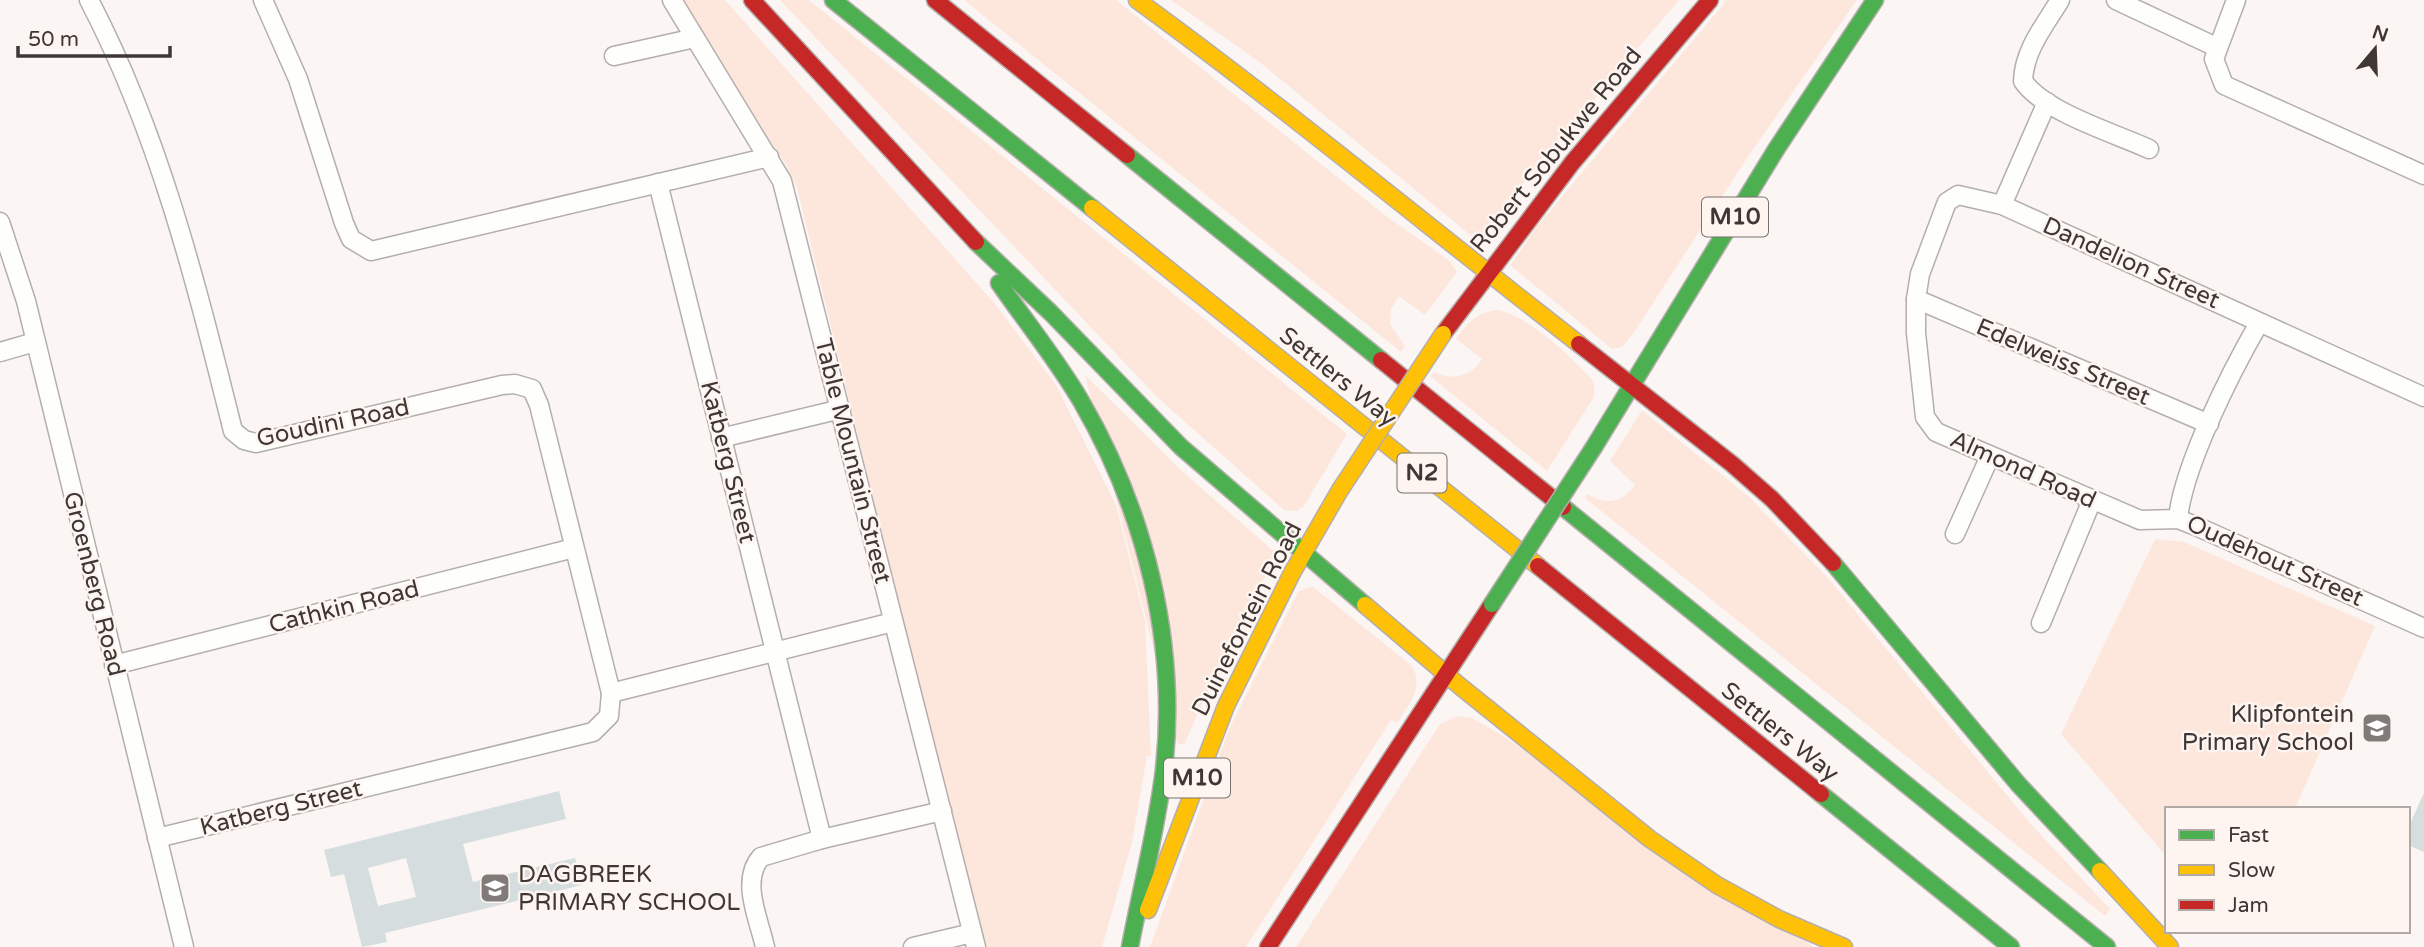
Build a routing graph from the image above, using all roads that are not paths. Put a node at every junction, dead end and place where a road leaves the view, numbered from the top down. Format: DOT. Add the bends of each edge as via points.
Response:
graph roads {
  1 [pos="89,0"];
  2 [pos="263,0"];
  3 [pos="672,0"];
  4 [pos="752,0"];
  5 [pos="833,0"];
  6 [pos="935,0"];
  7 [pos="1138,0"];
  8 [pos="1710,0"];
  9 [pos="1875,0"];
  10 [pos="2060,0"];
  11 [pos="2116,0"];
  12 [pos="2236,0"];
  13 [pos="695,38"];
  14 [pos="2216,47"];
  15 [pos="614,56"];
  16 [pos="2048,102"];
  17 [pos="2149,149"];
  18 [pos="769,157"];
  19 [pos="2424,175"];
  20 [pos="658,183"];
  21 [pos="1947,202"];
  22 [pos="2003,205"];
  23 [pos="0,222"];
  24 [pos="960,226"];
  25 [pos="1488,272"];
  26 [pos="1916,299"];
  27 [pos="2259,323"];
  28 [pos="1443,334"];
  29 [pos="35,342"];
  30 [pos="0,352"];
  31 [pos="1631,386"];
  32 [pos="2424,397"];
  33 [pos="841,409"];
  34 [pos="2209,424"];
  35 [pos="721,438"];
  36 [pos="1990,456"];
  37 [pos="2092,500"];
  38 [pos="2178,519"];
  39 [pos="1955,534"];
  40 [pos="574,548"];
  41 [pos="1304,552"];
  42 [pos="893,622"];
  43 [pos="2042,623"];
  44 [pos="2424,628"];
  45 [pos="778,652"];
  46 [pos="114,664"];
  47 [pos="1446,673"];
  48 [pos="611,693"];
  49 [pos="942,811"];
  50 [pos="157,838"];
  51 [pos="822,839"];
  52 [pos="974,940"];
  53 [pos="184,947"];
  54 [pos="765,947"];
  55 [pos="913,947"];
  56 [pos="1132,947"];
  57 [pos="1268,947"];
  58 [pos="1844,947"];
  59 [pos="2011,947"];
  60 [pos="2108,947"];
  61 [pos="2170,947"];
  1 -- 40 [label="street, Goudini Road" via="154,145 237,436 265,442 502,385 525,385 539,405"];
  2 -- 20 [label="street" via="298,79 344,223 360,247 384,250"];
  3 -- 13 [label="street, Table Mountain Street"];
  4 -- 24 [label="main road"];
  5 -- 59 [label="main road, Settlers Way / N2"];
  6 -- 60 [label="main road, Settlers Way / N2"];
  7 -- 25 [label="main road" via="1260,90"];
  8 -- 25 [label="main road, Robert Sobukwe Road / M10" via="1590,138"];
  9 -- 31 [label="main road, M10" via="1777,148"];
  10 -- 16 [label="street" via="2033,45 2024,71 2023,80 2031,92"];
  11 -- 14 [label="street"];
  12 -- 14 [label="street"];
  13 -- 15 [label="street"];
  13 -- 18 [label="street, Table Mountain Street"];
  14 -- 19 [label="street" via="2217,72 2231,90"];
  16 -- 17 [label="street"];
  16 -- 22 [label="street"];
  18 -- 20 [label="street"];
  18 -- 33 [label="street, Table Mountain Street" via="787,196"];
  20 -- 35 [label="street, Katberg Street"];
  21 -- 22 [label="street, Dandelion Street" via="1958,195"];
  21 -- 26 [label="street, Almond Road" via="1920,274"];
  22 -- 27 [label="street, Dandelion Street"];
  23 -- 29 [label="street, Groenberg Road"];
  24 -- 41 [label="main road" via="1181,447"];
  24 -- 56 [label="main road" via="1082,402 1114,467 1158,601 1166,665 1166,741"];
  25 -- 28 [label="main road, Robert Sobukwe Road / M10"];
  25 -- 31 [label="main road"];
  26 -- 34 [label="street, Edelweiss Street"];
  26 -- 36 [label="street, Almond Road" via="1928,425"];
  27 -- 32 [label="street"];
  27 -- 34 [label="street, Oudehout Street"];
  28 -- 41 [label="main road, Duinefontein Road / M10, bridge"];
  29 -- 30 [label="street"];
  29 -- 46 [label="street, Groenberg Road"];
  31 -- 47 [label="main road, M10, bridge"];
  31 -- 61 [label="main road" via="1732,464 1815,542 2020,785"];
  33 -- 35 [label="street"];
  33 -- 42 [label="street, Table Mountain Street"];
  34 -- 38 [label="street, Oudehout Street" via="2179,504"];
  35 -- 45 [label="street, Katberg Street"];
  36 -- 37 [label="street, Almond Road"];
  36 -- 39 [label="street"];
  37 -- 38 [label="street, Almond Road" via="2140,520"];
  37 -- 43 [label="street"];
  38 -- 44 [label="street, Oudehout Street"];
  40 -- 46 [label="street, Cathkin Road"];
  40 -- 48 [label="street, Goudini Road"];
  41 -- 47 [label="main road"];
  41 -- 56 [label="main road, Duinefontein Road / M10" via="1213,736"];
  42 -- 45 [label="street"];
  42 -- 49 [label="street, Table Mountain Street"];
  45 -- 48 [label="street"];
  45 -- 51 [label="street, Katberg Street"];
  46 -- 50 [label="street, Groenberg Road"];
  47 -- 57 [label="main road, M10"];
  47 -- 58 [label="main road" via="1650,839 1717,885"];
  48 -- 50 [label="street, Katberg Street" via="609,716 593,732"];
  49 -- 51 [label="street"];
  49 -- 52 [label="street, Table Mountain Street"];
  50 -- 53 [label="street, Groenberg Road"];
  51 -- 54 [label="street" via="768,853 756,863 751,887"];
  52 -- 55 [label="street"];
}
